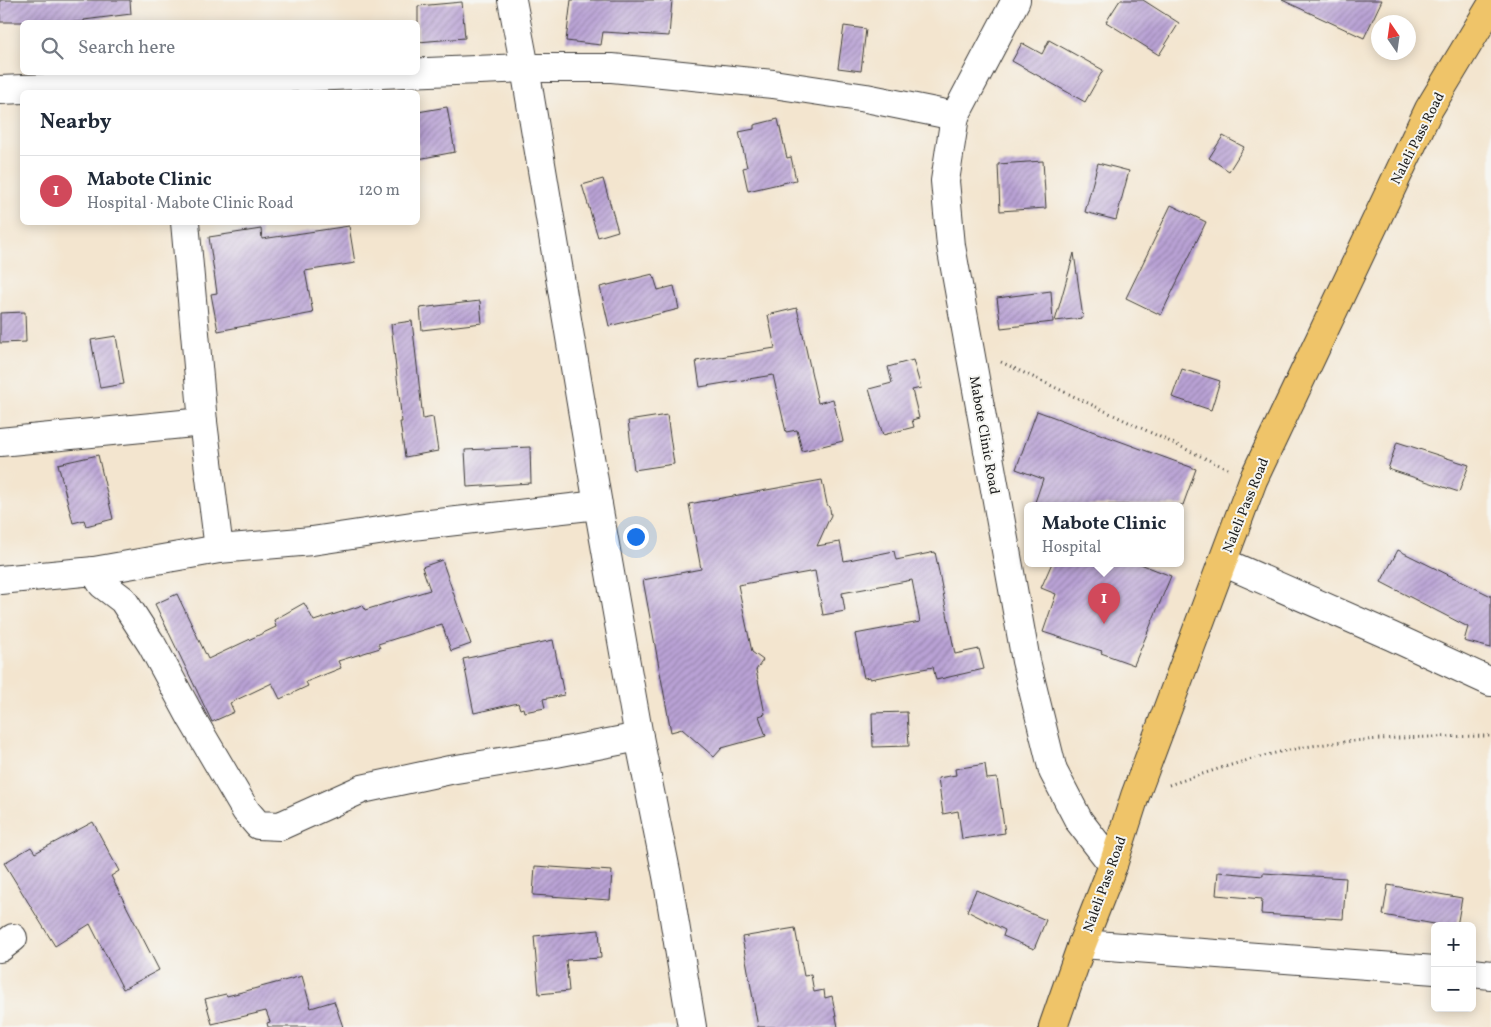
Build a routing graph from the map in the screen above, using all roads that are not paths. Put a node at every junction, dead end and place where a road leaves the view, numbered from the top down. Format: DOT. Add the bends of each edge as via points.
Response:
graph roads {
  1 [pos="512,0"];
  2 [pos="1016,0"];
  3 [pos="1491,6"];
  4 [pos="525,68"];
  5 [pos="420,74"];
  6 [pos="400,75"];
  7 [pos="169,88"];
  8 [pos="0,90"];
  9 [pos="955,116"];
  10 [pos="184,225"];
  11 [pos="203,422"];
  12 [pos="0,442"];
  13 [pos="598,505"];
  14 [pos="220,549"];
  15 [pos="1223,562"];
  16 [pos="94,571"];
  17 [pos="0,580"];
  18 [pos="1491,682"];
  19 [pos="639,737"];
  20 [pos="1113,865"];
  21 [pos="1082,944"];
  22 [pos="1431,970"];
  23 [pos="1476,973"];
  24 [pos="1491,975"];
  25 [pos="692,1027"];
  26 [pos="1053,1027"];
  1 -- 4 [label="street"];
  2 -- 9 [label="street, Mabote Clinic Road"];
  3 -- 15 [label="main road, Naleli Pass Road" via="1429,109 1253,480"];
  4 -- 5 [label="street"];
  4 -- 9 [label="street" via="612,68 773,84"];
  4 -- 13 [label="street"];
  6 -- 7 [label="street"];
  7 -- 8 [label="street"];
  9 -- 20 [label="street, Mabote Clinic Road" via="945,181 951,246 1026,661 1053,772 1079,821"];
  10 -- 11 [label="street"];
  11 -- 12 [label="street"];
  11 -- 14 [label="street"];
  13 -- 14 [label="street" via="412,526 312,542"];
  13 -- 19 [label="street"];
  14 -- 16 [label="street"];
  15 -- 18 [label="street"];
  15 -- 20 [label="main road, Naleli Pass Road"];
  16 -- 17 [label="street"];
  16 -- 19 [label="street" via="102,584 123,600 148,638 246,811 258,825 280,826 362,789"];
  19 -- 25 [label="street" via="667,876"];
  20 -- 21 [label="main road, Naleli Pass Road"];
  21 -- 22 [label="street"];
  21 -- 26 [label="main road, Naleli Pass Road"];
  23 -- 24 [label="street"];
}
